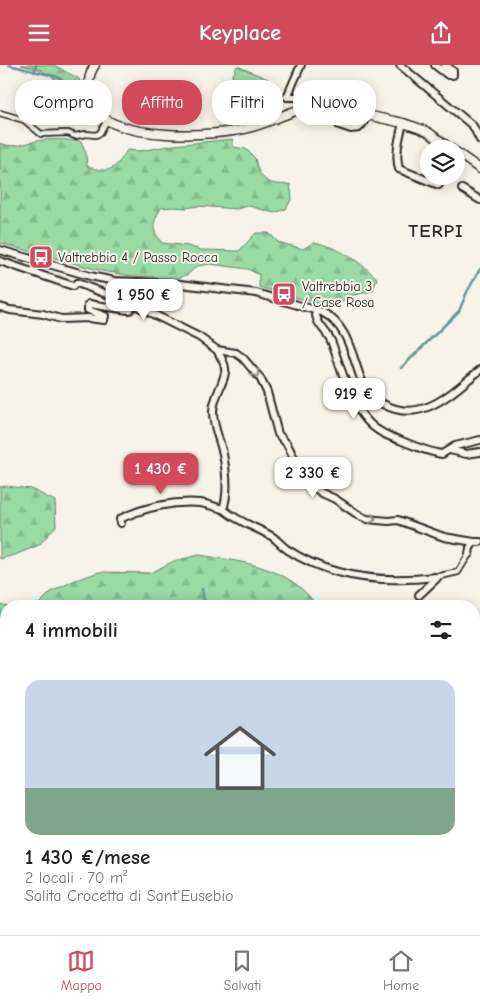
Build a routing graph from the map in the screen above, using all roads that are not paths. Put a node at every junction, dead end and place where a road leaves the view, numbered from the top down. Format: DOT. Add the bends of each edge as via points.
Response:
graph roads {
  1 [pos="95,65"];
  2 [pos="301,65"];
  3 [pos="400,65"];
  4 [pos="436,65"];
  5 [pos="445,65"];
  6 [pos="89,80"];
  7 [pos="294,80"];
  8 [pos="293,83"];
  9 [pos="293,97"];
  10 [pos="293,111"];
  11 [pos="0,113"];
  12 [pos="15,117"];
  13 [pos="376,117"];
  14 [pos="112,122"];
  15 [pos="403,123"];
  16 [pos="30,125"];
  17 [pos="104,125"];
  18 [pos="339,125"];
  19 [pos="362,125"];
  20 [pos="439,140"];
  21 [pos="480,140"];
  22 [pos="465,159"];
  23 [pos="480,169"];
  24 [pos="420,177"];
  25 [pos="462,189"];
  26 [pos="480,200"];
  27 [pos="0,250"];
  28 [pos="0,261"];
  29 [pos="133,303"];
  30 [pos="0,307"];
  31 [pos="316,310"];
  32 [pos="217,350"];
  33 [pos="480,370"];
  34 [pos="480,440"];
  35 [pos="450,450"];
  36 [pos="480,452"];
  37 [pos="223,509"];
  38 [pos="121,523"];
  39 [pos="477,542"];
  40 [pos="469,553"];
  41 [pos="436,577"];
  42 [pos="418,595"];
  1 -- 6 [label="street"];
  2 -- 7 [label="street"];
  3 -- 21 [label="street" via="473,126"];
  4 -- 5 [label="street" via="448,75 453,75"];
  8 -- 9 [label="street" via="287,97"];
  10 -- 14 [label="street" via="239,131 157,134"];
  11 -- 12 [label="street"];
  13 -- 15 [label="street"];
  15 -- 20 [label="street" via="428,132"];
  15 -- 24 [label="street" via="397,148 399,169"];
  16 -- 17 [label="street" via="42,134 68,133 75,137 96,135"];
  18 -- 19 [label="street" via="351,129"];
  22 -- 23 [label="street"];
  25 -- 26 [label="street"];
  27 -- 31 [label="street" via="35,263 115,281 180,284 256,293"];
  28 -- 29 [label="street"];
  29 -- 30 [label="street" via="130,310 88,305 88,310 105,316 104,320 61,319"];
  29 -- 32 [label="street" via="199,337"];
  31 -- 33 [label="street" via="330,316 345,334 367,390 390,408 406,412 436,404"];
  31 -- 35 [label="street" via="316,318 331,341 348,389 368,423 380,432 413,446 438,453"];
  32 -- 37 [label="street" via="226,371 213,414 226,480"];
  32 -- 39 [label="street, one-way" via="240,355 260,378 278,434 315,488 367,519 398,520 444,537"];
  34 -- 35 [label="street"];
  35 -- 36 [label="street" via="466,454"];
  37 -- 38 [label="street" via="201,503 156,507 126,516 120,519"];
  37 -- 41 [label="street" via="323,568 390,580"];
  39 -- 40 [label="street"];
  40 -- 41 [label="street" via="458,572"];
  41 -- 42 [label="street"];
}
